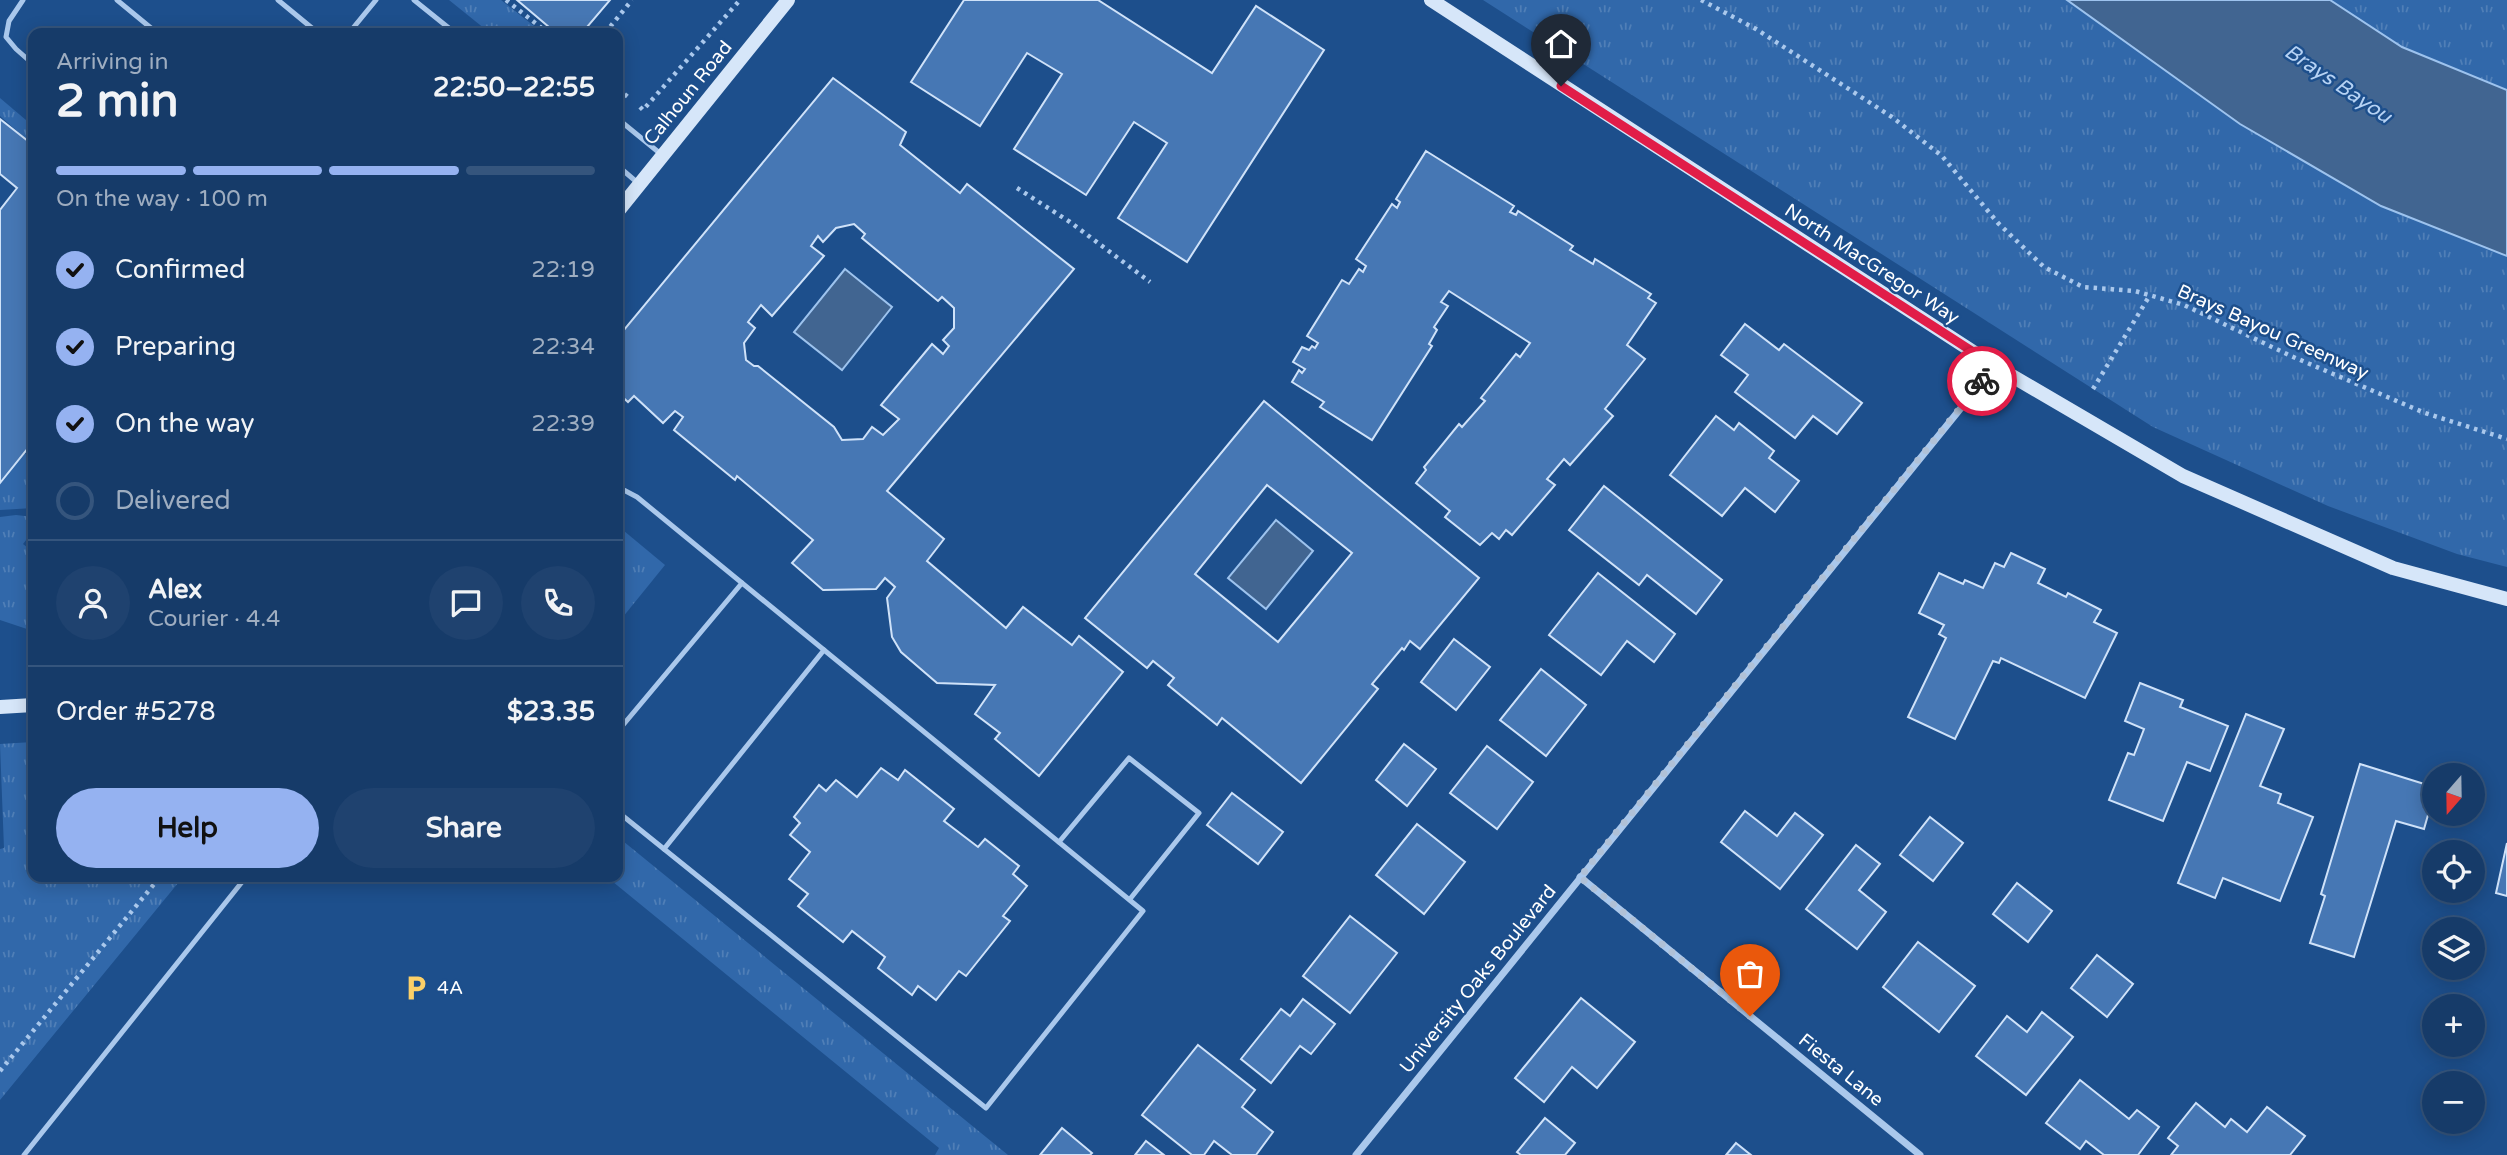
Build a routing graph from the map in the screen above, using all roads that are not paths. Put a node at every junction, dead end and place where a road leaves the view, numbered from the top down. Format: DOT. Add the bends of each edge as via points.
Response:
graph roads {
  1 [pos="23,0"];
  2 [pos="117,0"];
  3 [pos="278,0"];
  4 [pos="376,0"];
  5 [pos="414,0"];
  6 [pos="788,0"];
  7 [pos="1431,0"];
  8 [pos="152,28"];
  9 [pos="312,28"];
  10 [pos="353,28"];
  11 [pos="449,28"];
  12 [pos="28,60"];
  13 [pos="623,123"];
  14 [pos="662,155"];
  15 [pos="623,170"];
  16 [pos="639,184"];
  17 [pos="623,205"];
  18 [pos="1995,366"];
  19 [pos="623,490"];
  20 [pos="741,583"];
  21 [pos="2507,599"];
  22 [pos="824,650"];
  23 [pos="28,705"];
  24 [pos="0,707"];
  25 [pos="623,725"];
  26 [pos="623,816"];
  27 [pos="1059,842"];
  28 [pos="664,849"];
  29 [pos="1580,877"];
  30 [pos="242,882"];
  31 [pos="1130,899"];
  32 [pos="24,1155"];
  33 [pos="1356,1155"];
  34 [pos="1920,1155"];
  1 -- 12 [label="lane" via="9,21 6,37"];
  2 -- 8 [label="lane"];
  3 -- 9 [label="lane"];
  4 -- 10 [label="lane"];
  5 -- 11 [label="lane"];
  6 -- 14 [label="street, Calhoun Road"];
  7 -- 18 [label="street, North MacGregor Way"];
  13 -- 14 [label="lane"];
  14 -- 16 [label="street, Calhoun Road"];
  15 -- 16 [label="lane"];
  16 -- 17 [label="street, Calhoun Road"];
  18 -- 21 [label="street, North MacGregor Way" via="2183,476 2393,568"];
  18 -- 29 [label="street, University Oaks Boulevard"];
  19 -- 20 [label="lane"];
  20 -- 22 [label="lane"];
  20 -- 25 [label="lane"];
  22 -- 27 [label="lane"];
  22 -- 28 [label="lane"];
  23 -- 24 [label="street"];
  26 -- 28 [label="lane"];
  27 -- 31 [label="lane"];
  27 -- 31 [label="lane" via="1129,758 1199,813"];
  28 -- 31 [label="lane" via="986,1108 1143,911"];
  29 -- 33 [label="street, University Oaks Boulevard"];
  29 -- 34 [label="street, Fiesta Lane"];
  30 -- 32 [label="lane"];
}
